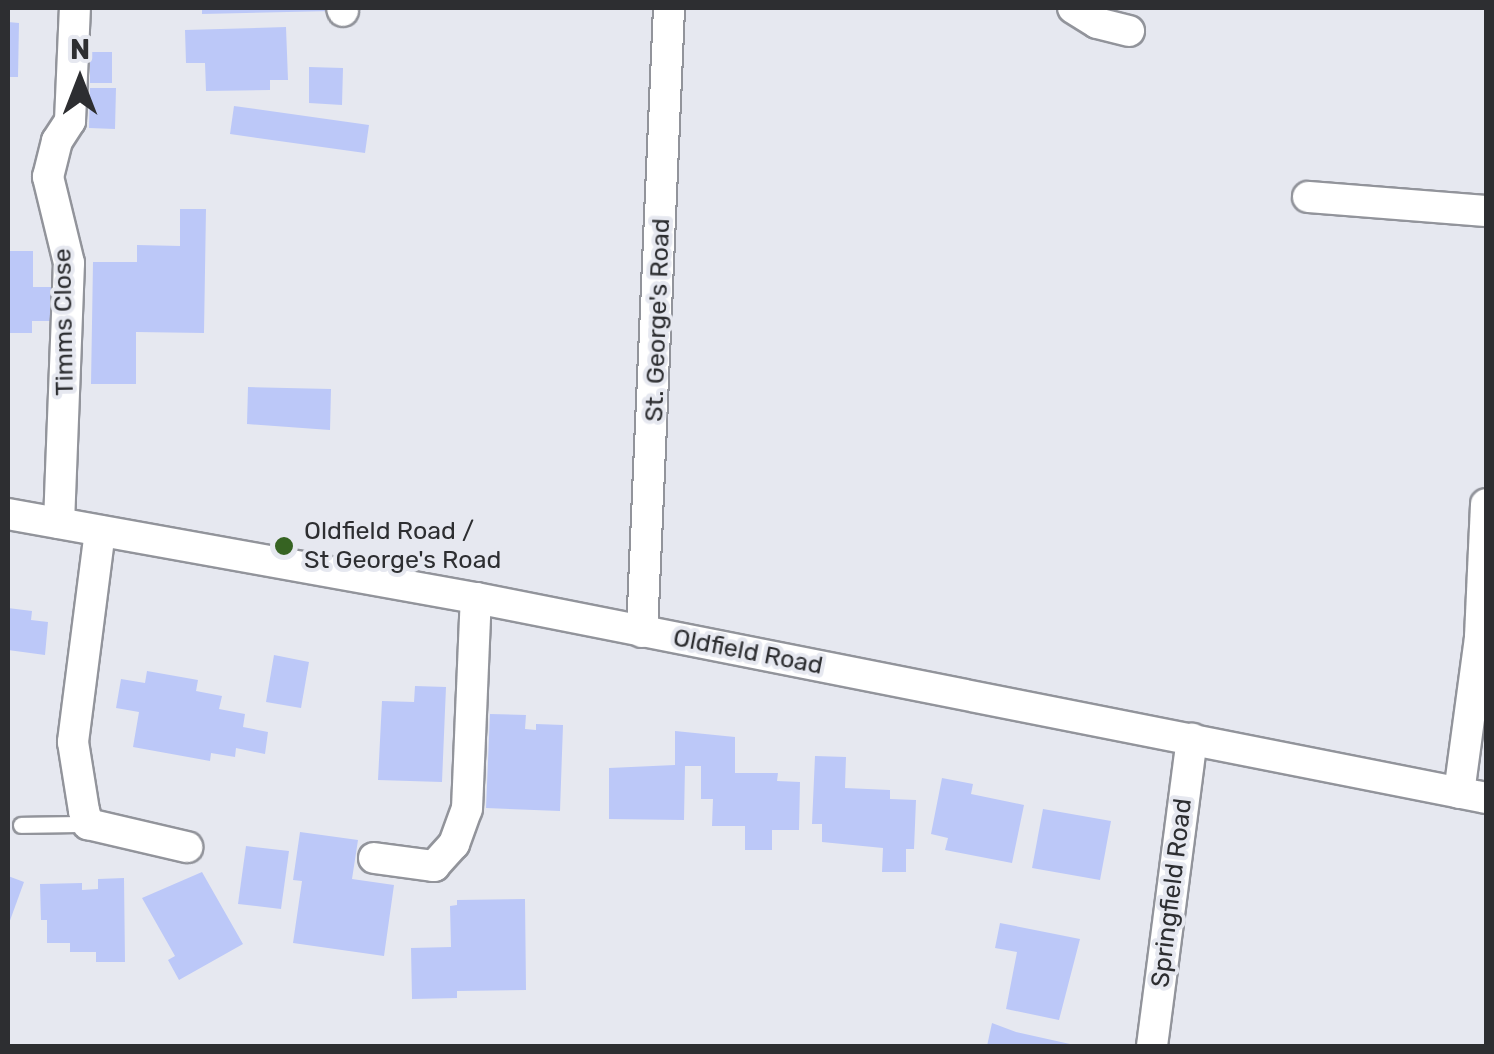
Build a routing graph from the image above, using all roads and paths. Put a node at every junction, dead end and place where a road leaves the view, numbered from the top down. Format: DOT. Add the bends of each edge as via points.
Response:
graph roads {
  1 [pos="75,8"];
  2 [pos="669,8"];
  3 [pos="1073,8"];
  4 [pos="1129,30"];
  5 [pos="1308,196"];
  6 [pos="1486,211"];
  7 [pos="1486,504"];
  8 [pos="8,514"];
  9 [pos="58,523"];
  10 [pos="100,530"];
  11 [pos="476,598"];
  12 [pos="642,632"];
  13 [pos="1192,739"];
  14 [pos="1473,796"];
  15 [pos="88,824"];
  16 [pos="21,825"];
  17 [pos="187,847"];
  18 [pos="374,858"];
  19 [pos="1152,1046"];
  1 -- 9 [label="street, Timms Close" via="70,121 48,177 69,263"];
  2 -- 12 [label="street, St. George's Road"];
  3 -- 4 [label="street" via="1097,24"];
  5 -- 6 [label="street"];
  7 -- 14 [label="street"];
  8 -- 9 [label="street, Oldfield Road"];
  9 -- 10 [label="street, Oldfield Road"];
  10 -- 11 [label="street, Oldfield Road"];
  10 -- 15 [label="street" via="72,742"];
  11 -- 12 [label="street, Oldfield Road"];
  11 -- 18 [label="street" via="466,809 454,844 434,866"];
  12 -- 13 [label="street, Oldfield Road"];
  13 -- 14 [label="street, Oldfield Road"];
  13 -- 19 [label="street, Springfield Road"];
  15 -- 16 [label="lane"];
  15 -- 17 [label="street"];
}
